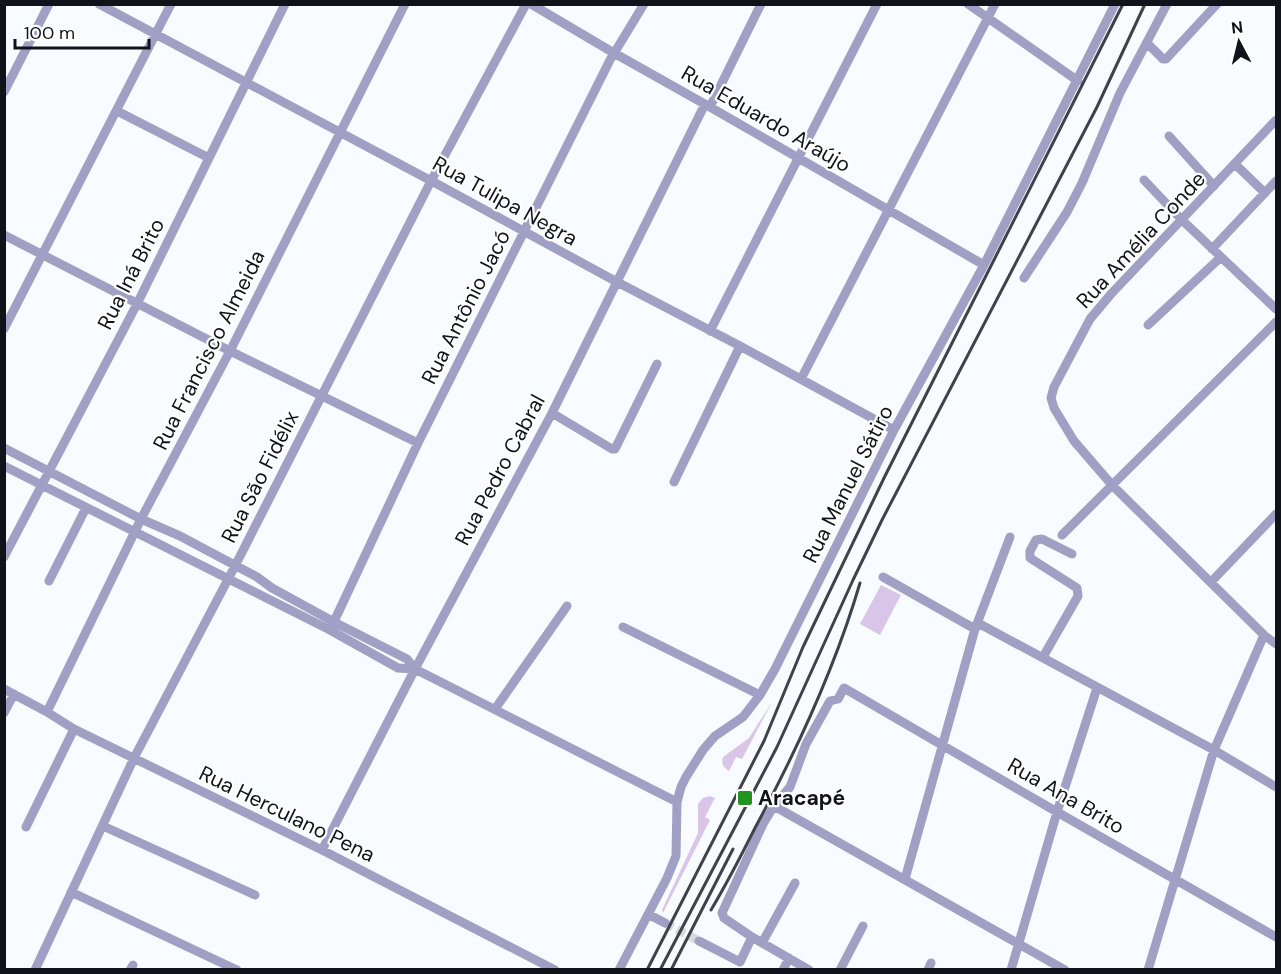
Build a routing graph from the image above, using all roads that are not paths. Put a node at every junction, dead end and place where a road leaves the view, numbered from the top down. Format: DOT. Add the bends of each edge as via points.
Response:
graph roads {
  1 [pos="49,4"];
  2 [pos="99,4"];
  3 [pos="171,4"];
  4 [pos="285,4"];
  5 [pos="405,4"];
  6 [pos="526,4"];
  7 [pos="531,4"];
  8 [pos="644,4"];
  9 [pos="761,4"];
  10 [pos="877,4"];
  11 [pos="968,4"];
  12 [pos="995,4"];
  13 [pos="1115,4"];
  14 [pos="1167,4"];
  15 [pos="1217,4"];
  16 [pos="987,19"];
  17 [pos="156,34"];
  18 [pos="1147,43"];
  19 [pos="614,53"];
  20 [pos="1078,81"];
  21 [pos="246,83"];
  22 [pos="4,92"];
  23 [pos="708,106"];
  24 [pos="117,111"];
  25 [pos="1276,120"];
  26 [pos="340,132"];
  27 [pos="1169,136"];
  28 [pos="209,158"];
  29 [pos="798,158"];
  30 [pos="1235,164"];
  31 [pos="431,180"];
  32 [pos="1144,180"];
  33 [pos="1276,181"];
  34 [pos="1214,186"];
  35 [pos="1265,193"];
  36 [pos="889,209"];
  37 [pos="1182,220"];
  38 [pos="524,232"];
  39 [pos="4,235"];
  40 [pos="1212,249"];
  41 [pos="43,255"];
  42 [pos="1221,257"];
  43 [pos="984,265"];
  44 [pos="1024,278"];
  45 [pos="616,282"];
  46 [pos="137,303"];
  47 [pos="1276,309"];
  48 [pos="1276,322"];
  49 [pos="1148,325"];
  50 [pos="4,329"];
  51 [pos="710,331"];
  52 [pos="740,345"];
  53 [pos="230,351"];
  54 [pos="657,364"];
  55 [pos="801,379"];
  56 [pos="322,395"];
  57 [pos="552,412"];
  58 [pos="894,430"];
  59 [pos="418,443"];
  60 [pos="4,448"];
  61 [pos="4,466"];
  62 [pos="49,472"];
  63 [pos="674,482"];
  64 [pos="42,485"];
  65 [pos="1112,485"];
  66 [pos="86,508"];
  67 [pos="1276,514"];
  68 [pos="141,519"];
  69 [pos="135,532"];
  70 [pos="1062,535"];
  71 [pos="1010,537"];
  72 [pos="1072,554"];
  73 [pos="4,557"];
  74 [pos="235,566"];
  75 [pos="883,577"];
  76 [pos="228,579"];
  77 [pos="49,581"];
  78 [pos="1211,582"];
  79 [pos="567,606"];
  80 [pos="332,626"];
  81 [pos="977,626"];
  82 [pos="623,627"];
  83 [pos="1264,635"];
  84 [pos="1276,644"];
  85 [pos="1042,657"];
  86 [pos="415,669"];
  87 [pos="1097,688"];
  88 [pos="9,692"];
  89 [pos="760,695"];
  90 [pos="495,709"];
  91 [pos="47,712"];
  92 [pos="4,713"];
  93 [pos="74,729"];
  94 [pos="943,746"];
  95 [pos="1214,750"];
  96 [pos="134,758"];
  97 [pos="1276,787"];
  98 [pos="677,802"];
  99 [pos="774,806"];
  100 [pos="1057,812"];
  101 [pos="103,826"];
  102 [pos="26,827"];
  103 [pos="322,849"];
  104 [pos="905,879"];
  105 [pos="1176,879"];
  106 [pos="795,883"];
  107 [pos="71,892"];
  108 [pos="255,895"];
  109 [pos="648,914"];
  110 [pos="665,923"];
  111 [pos="863,926"];
  112 [pos="752,938"];
  113 [pos="1276,938"];
  114 [pos="699,941"];
  115 [pos="1018,942"];
  116 [pos="762,943"];
  117 [pos="789,958"];
  118 [pos="36,969"];
  119 [pos="237,969"];
  120 [pos="555,969"];
  121 [pos="619,969"];
  122 [pos="783,969"];
  123 [pos="809,969"];
  124 [pos="840,969"];
  125 [pos="1011,969"];
  126 [pos="1065,969"];
  127 [pos="1148,969"];
  1 -- 22 [label="street"];
  2 -- 17 [label="street, Rua Tulipa Negra"];
  3 -- 17 [label="street"];
  4 -- 21 [label="street, Rua Iná Brito"];
  5 -- 26 [label="street, Rua Francisco Almeida"];
  6 -- 31 [label="street, Rua São Fidélix"];
  7 -- 19 [label="street, Rua Eduardo Araújo"];
  8 -- 19 [label="street, Rua Antônio Jacó"];
  9 -- 23 [label="street, Rua Pedro Cabral"];
  10 -- 29 [label="street"];
  11 -- 16 [label="street"];
  12 -- 16 [label="street"];
  13 -- 20 [label="street, Rua Manuel Sátiro"];
  14 -- 18 [label="street"];
  15 -- 18 [label="street" via="1166,59"];
  16 -- 20 [label="street"];
  16 -- 36 [label="street"];
  17 -- 21 [label="street, Rua Tulipa Negra"];
  17 -- 24 [label="street"];
  18 -- 44 [label="street" via="1120,93 1067,212"];
  19 -- 23 [label="street, Rua Eduardo Araújo"];
  19 -- 38 [label="street, Rua Antônio Jacó"];
  20 -- 43 [label="street, Rua Manuel Sátiro"];
  21 -- 26 [label="street, Rua Tulipa Negra"];
  21 -- 28 [label="street, Rua Iná Brito"];
  23 -- 29 [label="street, Rua Eduardo Araújo"];
  23 -- 45 [label="street, Rua Pedro Cabral"];
  24 -- 28 [label="street"];
  24 -- 41 [label="street"];
  25 -- 30 [label="street, Rua Amélia Conde"];
  26 -- 31 [label="street, Rua Tulipa Negra"];
  26 -- 53 [label="street, Rua Francisco Almeida"];
  27 -- 34 [label="street"];
  28 -- 46 [label="street, Rua Iná Brito"];
  29 -- 36 [label="street, Rua Eduardo Araújo"];
  29 -- 51 [label="street"];
  30 -- 34 [label="street, Rua Amélia Conde"];
  30 -- 35 [label="street"];
  31 -- 38 [label="street, Rua Tulipa Negra"];
  31 -- 56 [label="street, Rua São Fidélix"];
  32 -- 37 [label="street"];
  33 -- 35 [label="street"];
  34 -- 37 [label="street, Rua Amélia Conde"];
  35 -- 40 [label="street"];
  36 -- 43 [label="street, Rua Eduardo Araújo"];
  36 -- 55 [label="street"];
  37 -- 40 [label="street"];
  37 -- 65 [label="street, Rua Amélia Conde" via="1090,319 1052,393 1054,408 1074,441"];
  38 -- 45 [label="street, Rua Tulipa Negra"];
  38 -- 59 [label="street, Rua Antônio Jacó"];
  39 -- 41 [label="street"];
  40 -- 42 [label="street"];
  41 -- 46 [label="street"];
  41 -- 50 [label="street"];
  42 -- 47 [label="street"];
  42 -- 49 [label="street"];
  43 -- 58 [label="street, Rua Manuel Sátiro"];
  45 -- 51 [label="street, Rua Tulipa Negra"];
  45 -- 57 [label="street, Rua Pedro Cabral"];
  46 -- 53 [label="street"];
  46 -- 62 [label="street, Rua Iná Brito"];
  48 -- 65 [label="street"];
  51 -- 52 [label="street, Rua Tulipa Negra"];
  52 -- 55 [label="street, Rua Tulipa Negra"];
  52 -- 63 [label="street"];
  53 -- 56 [label="street"];
  53 -- 68 [label="street, Rua Francisco Almeida"];
  54 -- 57 [label="street" via="615,449"];
  55 -- 58 [label="street, Rua Tulipa Negra"];
  56 -- 59 [label="street"];
  56 -- 74 [label="street, Rua São Fidélix"];
  57 -- 86 [label="street, Rua Pedro Cabral"];
  58 -- 89 [label="street, Rua Manuel Sátiro"];
  59 -- 80 [label="street, Rua Antônio Jacó"];
  60 -- 62 [label="street"];
  61 -- 64 [label="street"];
  62 -- 64 [label="street, Rua Iná Brito"];
  62 -- 68 [label="street"];
  64 -- 66 [label="street"];
  64 -- 73 [label="street, Rua Iná Brito"];
  65 -- 70 [label="street"];
  65 -- 78 [label="street"];
  66 -- 69 [label="street"];
  66 -- 77 [label="street"];
  67 -- 78 [label="street"];
  68 -- 69 [label="street, Rua Francisco Almeida"];
  68 -- 74 [label="street"];
  69 -- 76 [label="street"];
  69 -- 91 [label="street, Rua Francisco Almeida"];
  71 -- 81 [label="street"];
  72 -- 85 [label="street" via="1042,539 1036,540 1030,551 1030,558 1077,588 1078,596"];
  74 -- 76 [label="street, Rua São Fidélix"];
  74 -- 80 [label="street"];
  75 -- 81 [label="street"];
  76 -- 80 [label="street"];
  76 -- 96 [label="street, Rua São Fidélix"];
  78 -- 83 [label="street"];
  79 -- 90 [label="street"];
  80 -- 86 [label="street" via="407,659"];
  81 -- 85 [label="street"];
  81 -- 94 [label="street"];
  82 -- 89 [label="street"];
  83 -- 84 [label="street"];
  83 -- 95 [label="street"];
  85 -- 87 [label="street"];
  86 -- 90 [label="street"];
  86 -- 103 [label="street, Rua Pedro Cabral"];
  87 -- 95 [label="street"];
  87 -- 100 [label="street"];
  88 -- 91 [label="street, Rua Herculano Pena"];
  88 -- 92 [label="street"];
  89 -- 98 [label="street, Rua Manuel Sátiro" via="742,717 703,750 681,787"];
  90 -- 98 [label="street"];
  91 -- 93 [label="street, Rua Herculano Pena"];
  93 -- 96 [label="street, Rua Herculano Pena"];
  93 -- 102 [label="street"];
  94 -- 99 [label="street, Rua Ana Brito" via="844,688 838,699 830,701 790,787"];
  94 -- 100 [label="street, Rua Ana Brito"];
  94 -- 104 [label="street"];
  95 -- 97 [label="street"];
  95 -- 105 [label="street"];
  96 -- 101 [label="street, Rua São Fidélix"];
  96 -- 103 [label="street, Rua Herculano Pena"];
  98 -- 109 [label="street, Rua Manuel Sátiro" via="676,856"];
  99 -- 104 [label="street"];
  99 -- 112 [label="street" via="723,910 723,916"];
  100 -- 105 [label="street, Rua Ana Brito"];
  100 -- 115 [label="street"];
  101 -- 107 [label="street, Rua São Fidélix"];
  101 -- 108 [label="street"];
  103 -- 120 [label="street, Rua Herculano Pena"];
  104 -- 115 [label="street"];
  105 -- 113 [label="street, Rua Ana Brito"];
  105 -- 127 [label="street"];
  106 -- 116 [label="street"];
  107 -- 118 [label="street, Rua São Fidélix"];
  107 -- 119 [label="street"];
  109 -- 110 [label="street"];
  109 -- 121 [label="street, Rua Manuel Sátiro"];
  111 -- 124 [label="street"];
  112 -- 114 [label="street" via="740,962"];
  112 -- 116 [label="street"];
  115 -- 125 [label="street"];
  115 -- 126 [label="street"];
  116 -- 117 [label="street"];
  117 -- 122 [label="street"];
  117 -- 123 [label="street"];
}
